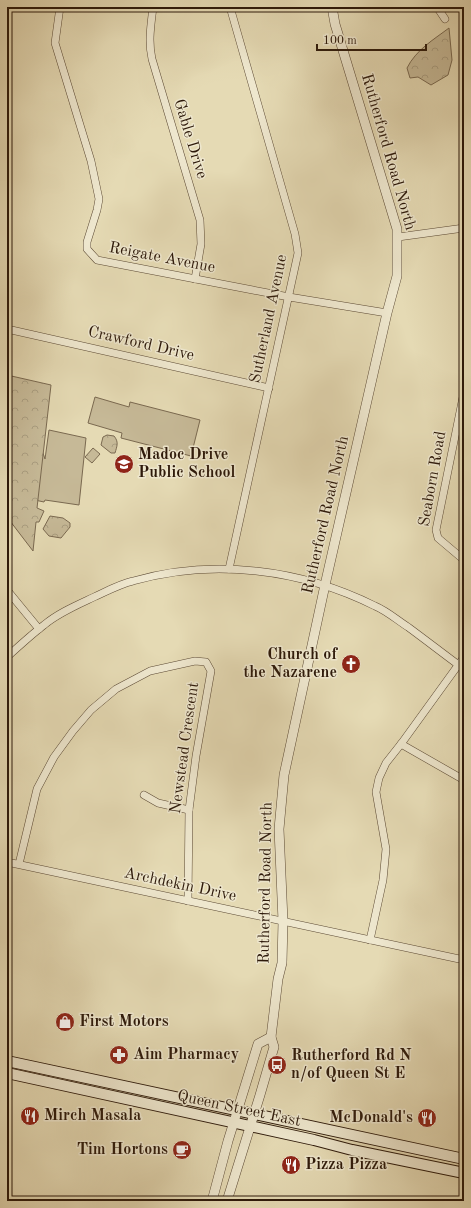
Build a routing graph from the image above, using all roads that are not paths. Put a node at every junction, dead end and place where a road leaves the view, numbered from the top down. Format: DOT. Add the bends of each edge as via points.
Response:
graph roads {
  1 [pos="60,7"];
  2 [pos="152,7"];
  3 [pos="230,7"];
  4 [pos="332,7"];
  5 [pos="437,7"];
  6 [pos="445,19"];
  7 [pos="464,228"];
  8 [pos="398,237"];
  9 [pos="195,279"];
  10 [pos="289,297"];
  11 [pos="387,313"];
  12 [pos="7,329"];
  13 [pos="269,388"];
  14 [pos="464,392"];
  15 [pos="464,560"];
  16 [pos="229,569"];
  17 [pos="325,585"];
  18 [pos="7,590"];
  19 [pos="39,629"];
  20 [pos="7,656"];
  21 [pos="464,657"];
  22 [pos="461,667"];
  23 [pos="401,744"];
  24 [pos="464,780"];
  25 [pos="144,795"];
  26 [pos="189,810"];
  27 [pos="7,862"];
  28 [pos="19,864"];
  29 [pos="188,901"];
  30 [pos="283,921"];
  31 [pos="370,940"];
  32 [pos="464,960"];
  33 [pos="271,1037"];
  34 [pos="7,1061"];
  35 [pos="7,1073"];
  36 [pos="238,1110"];
  37 [pos="254,1114"];
  38 [pos="234,1123"];
  39 [pos="250,1126"];
  40 [pos="464,1159"];
  41 [pos="464,1173"];
  42 [pos="212,1201"];
  43 [pos="227,1201"];
  1 -- 9 [label="street, Reigate Avenue" via="55,44 91,161 99,199 88,235 87,249 97,260"];
  2 -- 9 [label="street, Gable Drive" via="149,47 200,220 201,244"];
  3 -- 10 [label="street, Sutherland Avenue" via="295,234 298,253"];
  4 -- 8 [label="street, Rutherford Road North"];
  5 -- 6 [label="street"];
  7 -- 8 [label="street"];
  8 -- 11 [label="street, Rutherford Road North" via="397,276"];
  9 -- 10 [label="street, Reigate Avenue"];
  10 -- 11 [label="street, Reigate Avenue"];
  10 -- 13 [label="street, Sutherland Avenue"];
  11 -- 17 [label="street, Rutherford Road North"];
  12 -- 13 [label="street, Crawford Drive"];
  13 -- 16 [label="street, Sutherland Avenue"];
  14 -- 15 [label="street, Seaborn Road" via="436,530 438,538"];
  16 -- 17 [label="street" via="270,571"];
  16 -- 19 [label="street" via="192,570 133,581 74,606"];
  17 -- 22 [label="street" via="376,606"];
  17 -- 30 [label="street, Rutherford Road North" via="284,775 279,829"];
  18 -- 19 [label="street"];
  19 -- 20 [label="street"];
  21 -- 22 [label="street"];
  22 -- 23 [label="street"];
  23 -- 24 [label="street"];
  23 -- 31 [label="street" via="386,763 376,792 386,849 383,880"];
  25 -- 26 [label="street" via="158,803"];
  26 -- 28 [label="street, Newstead Crescent" via="211,671 206,662 195,661 150,671 116,689 91,710 54,757 37,789"];
  26 -- 29 [label="street, Newstead Crescent"];
  27 -- 28 [label="street, Archdekin Drive"];
  28 -- 29 [label="street, Archdekin Drive"];
  29 -- 30 [label="street, Archdekin Drive"];
  30 -- 31 [label="street, Archdekin Drive"];
  30 -- 33 [label="street, Rutherford Road North" via="282,963"];
  31 -- 32 [label="street, Archdekin Drive"];
  33 -- 36 [label="street" via="258,1044"];
  33 -- 37 [label="street, Rutherford Road North" via="274,1047"];
  34 -- 36 [label="main road, Queen Street East"];
  35 -- 38 [label="main road, Queen Street East"];
  36 -- 37 [label="main road, Queen Street East"];
  36 -- 38 [label="street"];
  37 -- 39 [label="street, Rutherford Road North"];
  37 -- 40 [label="main road, Queen Street East"];
  38 -- 39 [label="main road, Queen Street East"];
  38 -- 42 [label="street"];
  39 -- 41 [label="main road, Queen Street East"];
  39 -- 43 [label="street, Rutherford Road North"];
}
